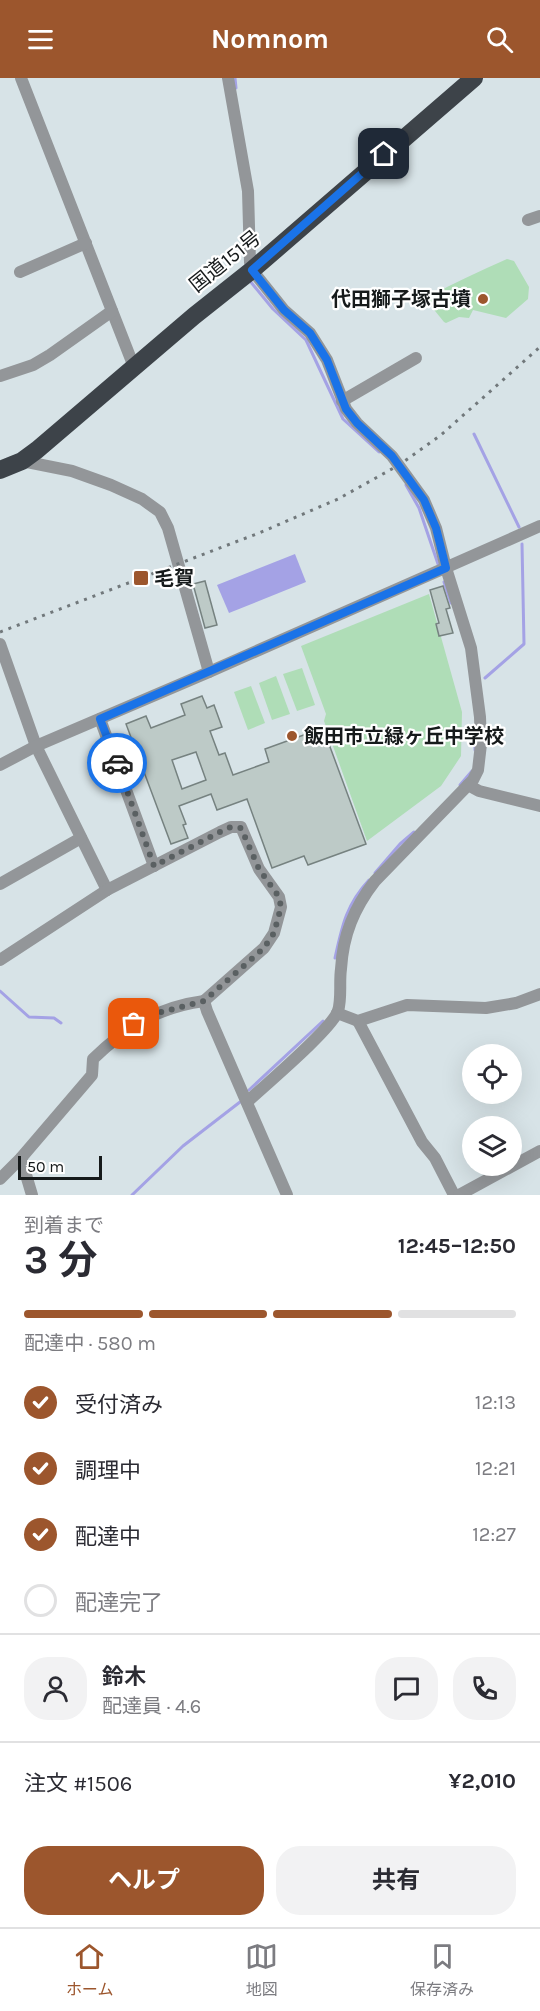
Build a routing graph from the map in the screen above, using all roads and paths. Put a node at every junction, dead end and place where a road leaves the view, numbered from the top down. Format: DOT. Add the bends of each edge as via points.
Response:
graph roads {
  1 [pos="21,78"];
  2 [pos="228,78"];
  3 [pos="474,78"];
  4 [pos="540,216"];
  5 [pos="528,220"];
  6 [pos="86,243"];
  7 [pos="252,270"];
  8 [pos="20,272"];
  9 [pos="112,311"];
  10 [pos="416,358"];
  11 [pos="134,367"];
  12 [pos="0,376"];
  13 [pos="342,401"];
  14 [pos="22,461"];
  15 [pos="0,470"];
  16 [pos="540,526"];
  17 [pos="446,568"];
  18 [pos="0,644"];
  19 [pos="209,672"];
  20 [pos="100,719"];
  21 [pos="36,746"];
  22 [pos="0,765"];
  23 [pos="468,785"];
  24 [pos="540,806"];
  25 [pos="81,838"];
  26 [pos="154,866"];
  27 [pos="0,884"];
  28 [pos="107,890"];
  29 [pos="0,960"];
  30 [pos="540,994"];
  31 [pos="204,1001"];
  32 [pos="338,1013"];
  33 [pos="358,1020"];
  34 [pos="247,1102"];
  35 [pos="540,1150"];
  36 [pos="21,1158"];
  37 [pos="0,1179"];
  38 [pos="32,1195"];
  39 [pos="287,1195"];
  40 [pos="453,1195"];
  41 [pos="459,1195"];
  1 -- 6 [label="street"];
  2 -- 7 [label="street" via="248,191"];
  3 -- 7 [label="highway, 国道151号"];
  4 -- 5 [label="street"];
  6 -- 8 [label="street"];
  6 -- 9 [label="street"];
  7 -- 11 [label="highway, 国道151号"];
  7 -- 13 [label="street" via="319,345"];
  9 -- 11 [label="street"];
  9 -- 12 [label="street" via="33,365"];
  10 -- 13 [label="street"];
  11 -- 14 [label="highway, 国道151号"];
  13 -- 17 [label="street" via="357,423 392,456 424,500"];
  14 -- 15 [label="highway, 国道151号"];
  14 -- 19 [label="street" via="72,471 111,485 160,512"];
  16 -- 17 [label="street"];
  17 -- 19 [label="street"];
  17 -- 23 [label="street" via="471,648 480,717 478,770"];
  18 -- 21 [label="street"];
  19 -- 20 [label="street"];
  20 -- 21 [label="street"];
  20 -- 26 [label="street"];
  21 -- 22 [label="street"];
  21 -- 25 [label="street"];
  23 -- 24 [label="street"];
  23 -- 32 [label="street" via="362,897 344,941"];
  25 -- 27 [label="street"];
  25 -- 28 [label="street"];
  26 -- 28 [label="street"];
  26 -- 31 [label="street" via="231,827 241,828 259,869 279,897 277,923 264,948"];
  28 -- 29 [label="street"];
  30 -- 33 [label="street" via="486,1008 407,1005"];
  31 -- 34 [label="street"];
  31 -- 36 [label="street" via="150,1015 101,1051 93,1059 92,1075"];
  32 -- 33 [label="street"];
  32 -- 34 [label="street"];
  33 -- 40 [label="street"];
  34 -- 39 [label="street"];
  35 -- 41 [label="street"];
  36 -- 37 [label="street"];
  36 -- 38 [label="street"];
}
